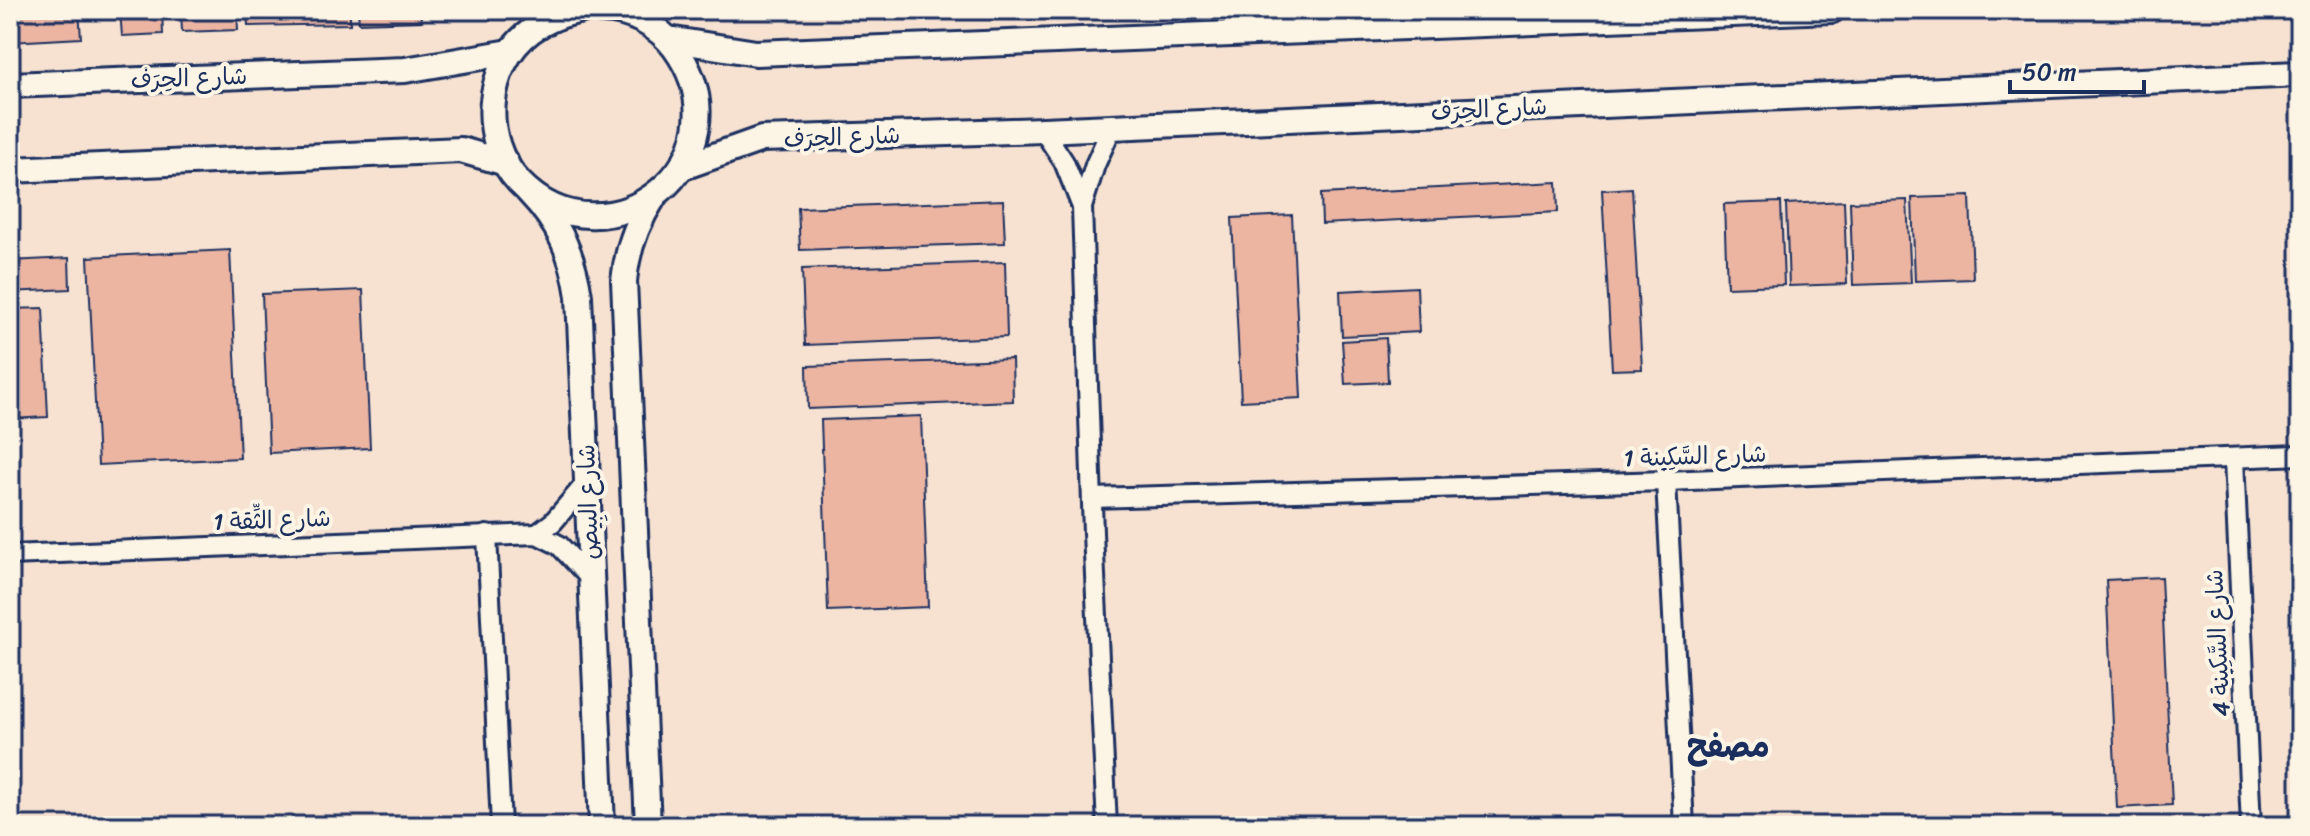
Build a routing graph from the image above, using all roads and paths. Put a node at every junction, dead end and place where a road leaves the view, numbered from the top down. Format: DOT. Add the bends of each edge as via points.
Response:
graph roads {
  1 [pos="582,10"];
  2 [pos="602,10"];
  3 [pos="1832,10"];
  4 [pos="641,15"];
  5 [pos="535,21"];
  6 [pos="668,39"];
  7 [pos="510,52"];
  8 [pos="2300,74"];
  9 [pos="10,85"];
  10 [pos="1112,127"];
  11 [pos="1043,130"];
  12 [pos="506,163"];
  13 [pos="683,167"];
  14 [pos="10,170"];
  15 [pos="529,192"];
  16 [pos="653,198"];
  17 [pos="1082,207"];
  18 [pos="2300,455"];
  19 [pos="2234,459"];
  20 [pos="1666,481"];
  21 [pos="587,482"];
  22 [pos="1092,498"];
  23 [pos="537,534"];
  24 [pos="487,535"];
  25 [pos="10,555"];
  26 [pos="591,579"];
  27 [pos="501,826"];
  28 [pos="602,826"];
  29 [pos="648,826"];
  30 [pos="1107,826"];
  31 [pos="1684,826"];
  32 [pos="2251,826"];
  1 -- 5 [label="street"];
  2 -- 4 [label="street"];
  3 -- 6 [label="street" via="756,53"];
  4 -- 6 [label="street"];
  5 -- 7 [label="street"];
  6 -- 13 [label="street" via="688,67 698,100 696,135"];
  7 -- 9 [label="street, شارع الحِرَف" via="405,70"];
  7 -- 12 [label="street, شارع البِيص" via="491,107 494,136"];
  8 -- 10 [label="street, شارع الحِرَف"];
  10 -- 11 [label="street, شارع الحِرَف"];
  10 -- 17 [label="street"];
  11 -- 13 [label="street, شارع الحِرَف" via="762,139"];
  11 -- 17 [label="street" via="1064,162"];
  12 -- 14 [label="street" via="461,150"];
  12 -- 15 [label="street, شارع البِيص"];
  13 -- 16 [label="street"];
  15 -- 16 [label="street" via="557,208 590,215 623,211"];
  15 -- 21 [label="street, شارع البِيص" via="564,239 576,277"];
  16 -- 29 [label="street, شارع البِيص" via="632,237 624,281"];
  17 -- 22 [label="street"];
  18 -- 19 [label="street, شارع السَّكِينة 1"];
  19 -- 20 [label="street, شارع السَّكِينة 1"];
  19 -- 32 [label="street, شارع السَّكِينة 4"];
  20 -- 22 [label="street, شارع السَّكِينة 1"];
  20 -- 31 [label="street"];
  21 -- 23 [label="street"];
  21 -- 26 [label="street, شارع البِيص"];
  22 -- 30 [label="street"];
  23 -- 24 [label="street, شارع الثِّقة 1"];
  23 -- 26 [label="street" via="559,545"];
  24 -- 25 [label="street, شارع الثِّقة 1"];
  24 -- 27 [label="street"];
  26 -- 28 [label="street, شارع البِيص"];
}
